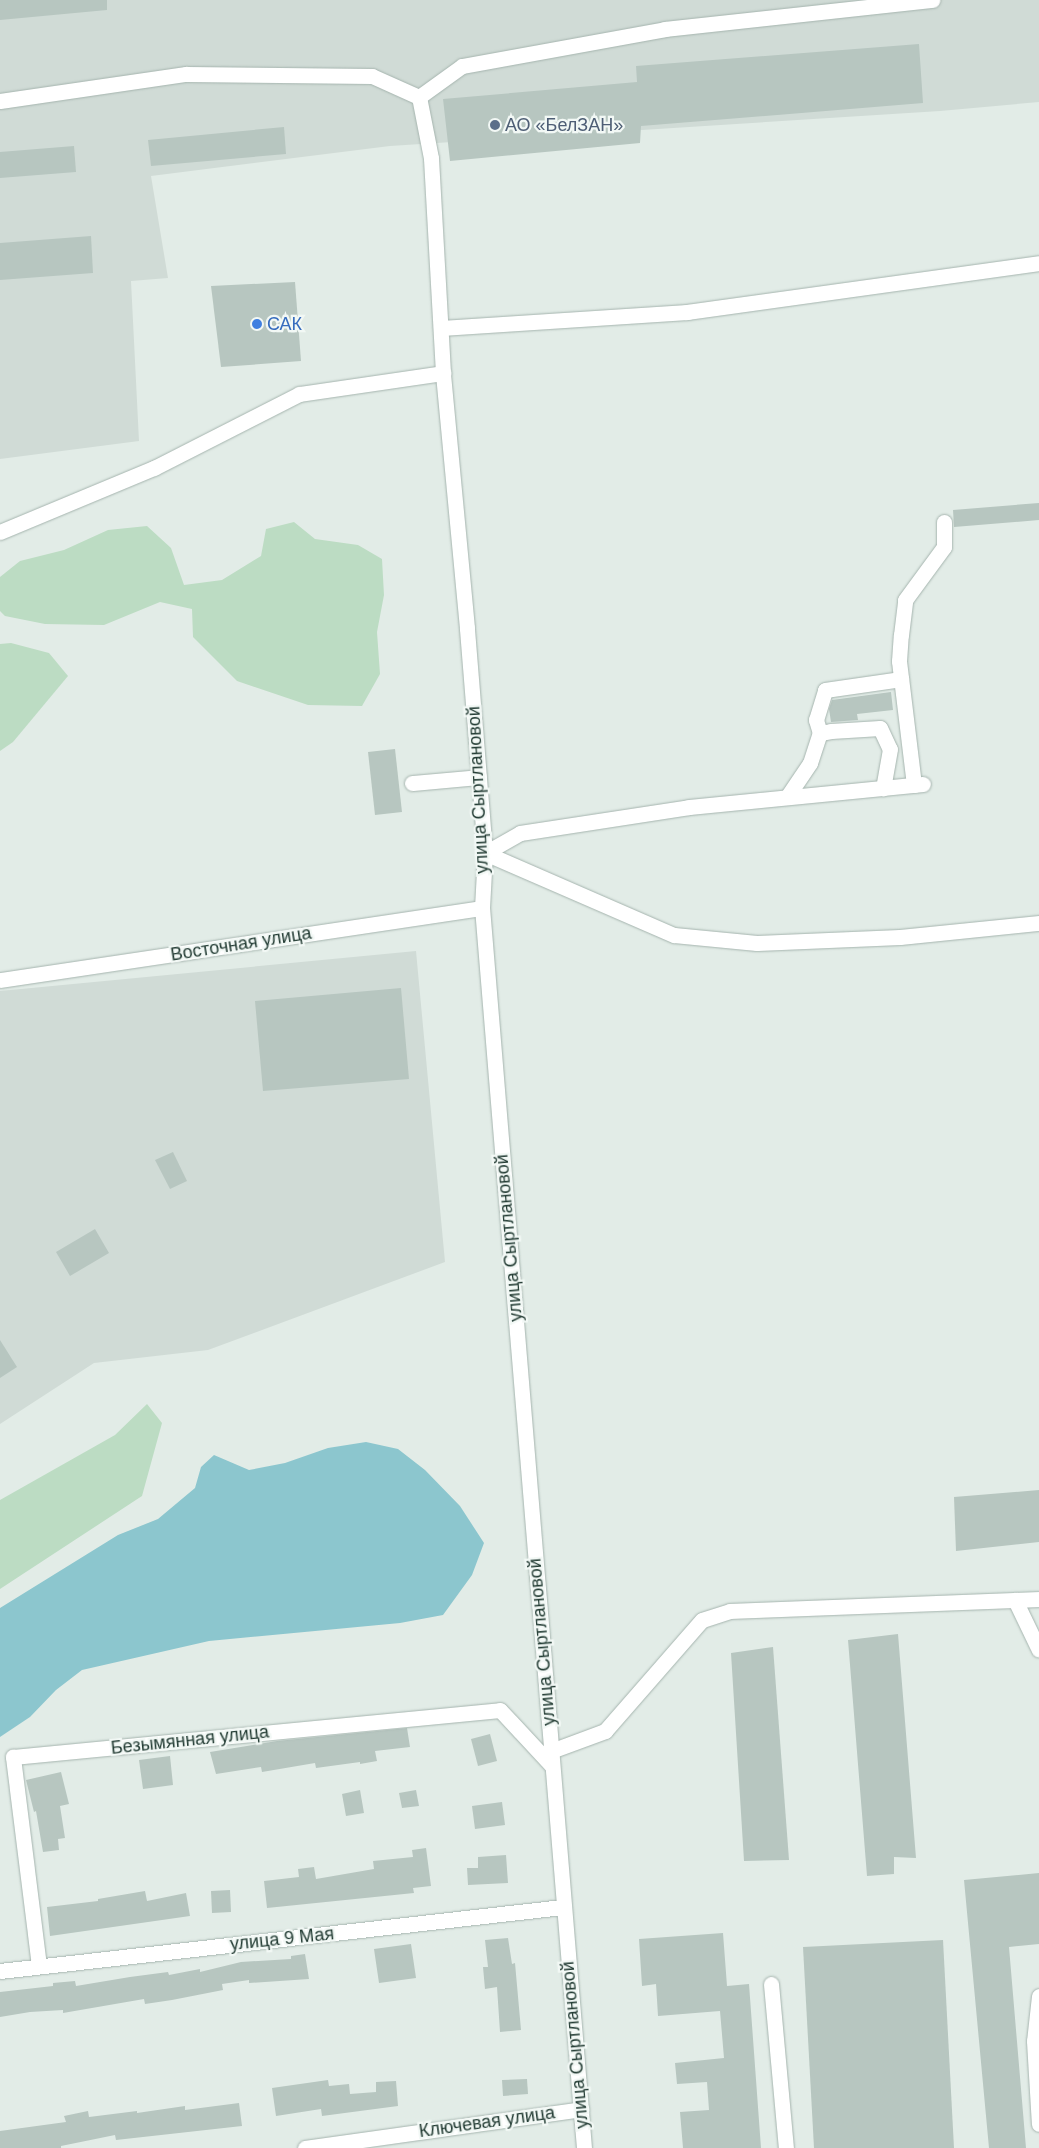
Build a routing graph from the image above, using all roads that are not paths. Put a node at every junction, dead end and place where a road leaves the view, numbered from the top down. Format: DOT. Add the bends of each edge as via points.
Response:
graph roads {
  1 [pos="932,0"];
  2 [pos="419,97"];
  3 [pos="0,101"];
  4 [pos="1039,263"];
  5 [pos="441,328"];
  6 [pos="443,373"];
  7 [pos="944,522"];
  8 [pos="0,532"];
  9 [pos="901,679"];
  10 [pos="820,733"];
  11 [pos="479,777"];
  12 [pos="412,783"];
  13 [pos="883,788"];
  14 [pos="787,797"];
  15 [pos="485,853"];
  16 [pos="482,908"];
  17 [pos="1039,923"];
  18 [pos="0,980"];
  19 [pos="1039,1599"];
  20 [pos="1015,1600"];
  21 [pos="1039,1650"];
  22 [pos="551,1759"];
  23 [pos="563,1907"];
  24 [pos="38,1966"];
  25 [pos="0,1971"];
  26 [pos="772,1984"];
  27 [pos="1039,1996"];
  28 [pos="581,2109"];
  29 [pos="1039,2124"];
  30 [pos="304,2148"];
  31 [pos="584,2148"];
  32 [pos="786,2148"];
  1 -- 2 [label="street" via="665,29 462,66"];
  2 -- 3 [label="street" via="372,76 186,74"];
  2 -- 5 [label="street, улица Сыртлановой" via="432,158"];
  4 -- 5 [label="street" via="688,312"];
  5 -- 6 [label="street, улица Сыртлановой"];
  6 -- 8 [label="street" via="299,394 154,468"];
  6 -- 11 [label="street, улица Сыртлановой"];
  7 -- 9 [label="street" via="944,547 905,600 898,661"];
  9 -- 10 [label="street" via="825,690 816,720"];
  9 -- 13 [label="street" via="919,784"];
  10 -- 13 [label="street" via="880,728 890,749"];
  10 -- 14 [label="street" via="810,763"];
  11 -- 12 [label="street"];
  11 -- 15 [label="street, улица Сыртлановой"];
  13 -- 14 [label="street"];
  14 -- 15 [label="street" via="689,807 520,833"];
  15 -- 16 [label="street, улица Сыртлановой"];
  15 -- 17 [label="street" via="674,935 757,943 900,937"];
  16 -- 18 [label="street, Восточная улица"];
  16 -- 22 [label="street, улица Сыртлановой"];
  19 -- 20 [label="street"];
  20 -- 21 [label="street"];
  20 -- 22 [label="street" via="730,1611 702,1620 605,1731"];
  22 -- 23 [label="street, улица Сыртлановой"];
  22 -- 24 [label="street, Безымянная улица" via="500,1710 13,1757"];
  23 -- 24 [label="street, улица 9 Мая"];
  23 -- 28 [label="street, улица Сыртлановой"];
  24 -- 25 [label="street, улица 9 Мая"];
  26 -- 32 [label="street"];
  27 -- 29 [label="street" via="1034,2041"];
  28 -- 30 [label="street, Ключевая улица"];
  28 -- 31 [label="street, улица Сыртлановой"];
}
